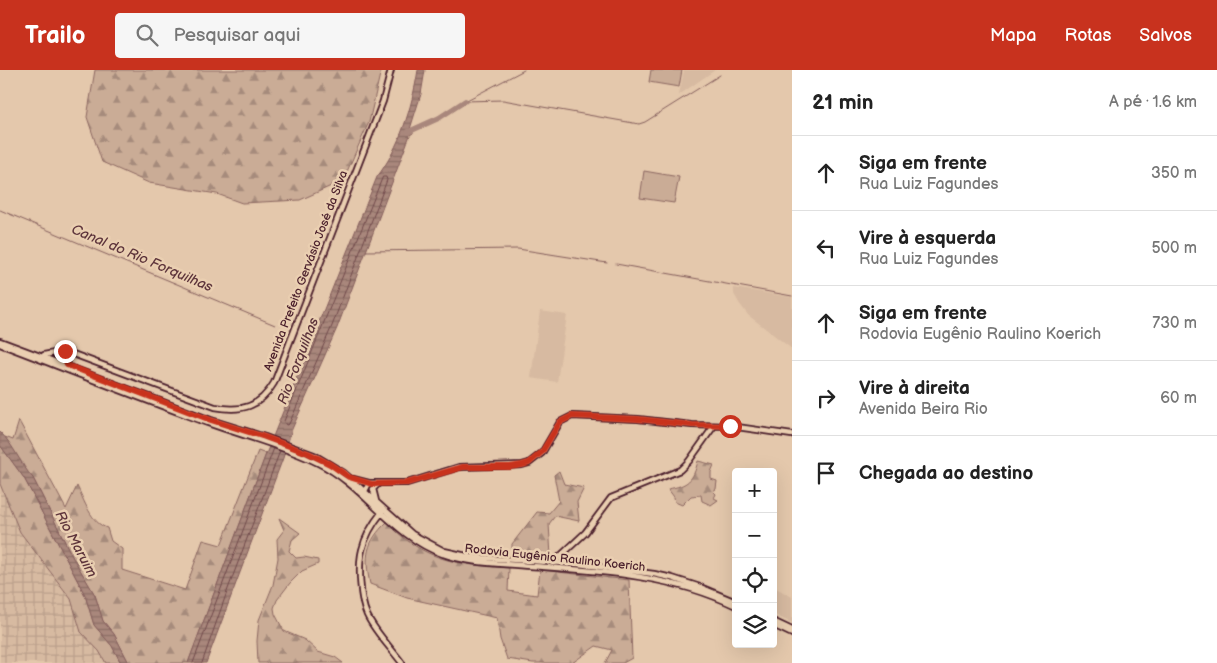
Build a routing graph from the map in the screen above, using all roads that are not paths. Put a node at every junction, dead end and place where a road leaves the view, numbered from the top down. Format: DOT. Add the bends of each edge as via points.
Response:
graph roads {
  1 [pos="390,70"];
  2 [pos="0,342"];
  3 [pos="72,353"];
  4 [pos="41,355"];
  5 [pos="67,365"];
  6 [pos="714,426"];
  7 [pos="792,435"];
  8 [pos="264,439"];
  9 [pos="349,477"];
  10 [pos="373,485"];
  11 [pos="364,492"];
  12 [pos="378,504"];
  13 [pos="383,511"];
  14 [pos="554,562"];
  15 [pos="732,600"];
  16 [pos="732,604"];
  17 [pos="777,622"];
  18 [pos="777,627"];
  19 [pos="792,630"];
  20 [pos="792,634"];
  21 [pos="402,663"];
  1 -- 3 [label="main road, Avenida Prefeito Gervásio José da Silva" via="384,101 274,383 264,396 250,407 229,410 215,407"];
  2 -- 4 [label="main road, Rodovia Eugênio Raulino Koerich"];
  2 -- 8 [label="main road, Rodovia Eugênio Raulino Koerich" via="204,422"];
  3 -- 4 [label="main road" via="62,350"];
  3 -- 5 [label="main road" via="64,357"];
  4 -- 5 [label="main road, Rodovia Eugênio Raulino Koerich"];
  5 -- 8 [label="main road, Rodovia Eugênio Raulino Koerich"];
  6 -- 7 [label="main road"];
  6 -- 10 [label="main road" via="572,416 560,422 545,449 529,463 459,468 407,483"];
  6 -- 14 [label="main road" via="680,470 611,498 585,533"];
  8 -- 9 [label="main road, Rodovia Eugênio Raulino Koerich" via="330,464"];
  8 -- 11 [label="main road, Rodovia Eugênio Raulino Koerich" via="328,469"];
  9 -- 10 [label="main road"];
  9 -- 11 [label="main road, Rodovia Eugênio Raulino Koerich"];
  10 -- 11 [label="main road"];
  10 -- 12 [label="main road"];
  11 -- 12 [label="main road, Rodovia Eugênio Raulino Koerich"];
  11 -- 13 [label="main road, Rodovia Eugênio Raulino Koerich"];
  12 -- 13 [label="main road, Rodovia Eugênio Raulino Koerich"];
  13 -- 14 [label="main road, Rodovia Eugênio Raulino Koerich" via="418,538 451,553 490,559"];
  13 -- 16 [label="main road, Rodovia Eugênio Raulino Koerich" via="416,541 452,557 663,581 699,590"];
  13 -- 21 [label="main road" via="362,551 363,600 370,620"];
  14 -- 15 [label="main road, Rodovia Eugênio Raulino Koerich" via="672,578"];
  17 -- 19 [label="main road"];
  18 -- 20 [label="main road"];
}
